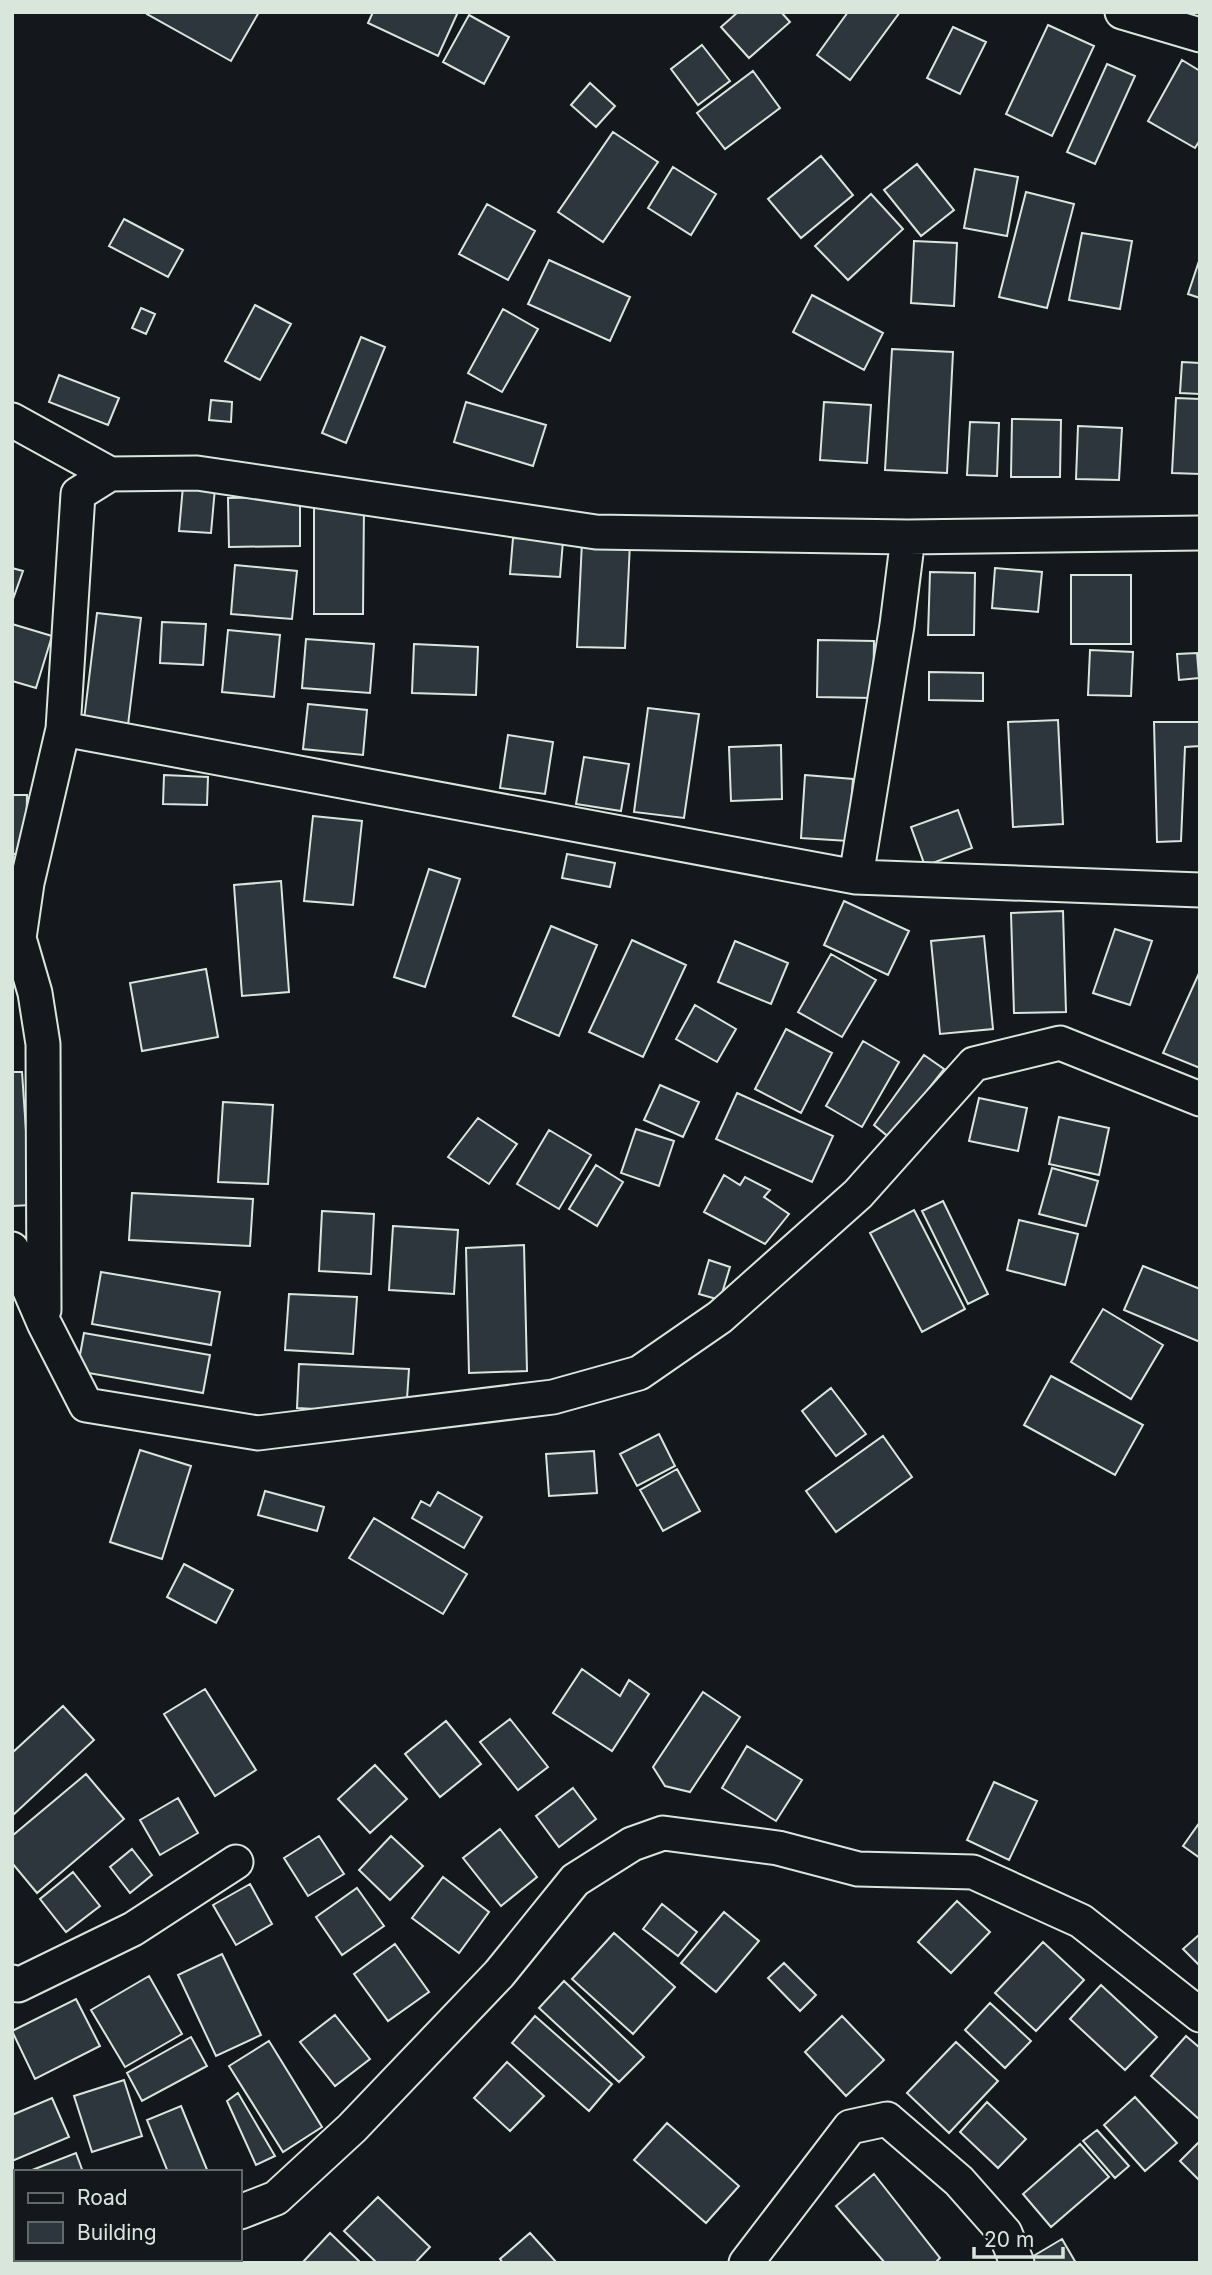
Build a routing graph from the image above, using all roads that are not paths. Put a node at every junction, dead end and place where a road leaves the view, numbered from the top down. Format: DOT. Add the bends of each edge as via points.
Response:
graph roads {
  1 [pos="1122,12"];
  2 [pos="1200,35"];
  3 [pos="12,420"];
  4 [pos="110,474"];
  5 [pos="1200,533"];
  6 [pos="908,537"];
  7 [pos="63,729"];
  8 [pos="856,877"];
  9 [pos="1200,890"];
  10 [pos="1200,1099"];
  11 [pos="12,1249"];
  12 [pos="44,1323"];
  13 [pos="236,1862"];
  14 [pos="14,1986"];
  15 [pos="1200,2015"];
  16 [pos="242,2211"];
  17 [pos="746,2263"];
  18 [pos="1017,2263"];
  1 -- 2 [label="street"];
  3 -- 4 [label="street"];
  4 -- 6 [label="street" via="197,473 596,531"];
  4 -- 7 [label="street" via="78,494"];
  5 -- 6 [label="street"];
  6 -- 8 [label="street"];
  7 -- 8 [label="street"];
  7 -- 12 [label="street" via="27,883 19,938 43,1044"];
  8 -- 9 [label="street"];
  10 -- 12 [label="street" via="1060,1043 974,1064 858,1195 720,1317 639,1373 553,1397 258,1433 86,1405"];
  11 -- 12 [label="street"];
  13 -- 14 [label="street" via="133,1929"];
  15 -- 16 [label="street" via="1081,1921 973,1872 858,1869 778,1848 663,1833 632,1844 575,1880 499,1974 352,2128 276,2198"];
  17 -- 18 [label="street" via="850,2127 887,2119 959,2181 1005,2233"];
}
